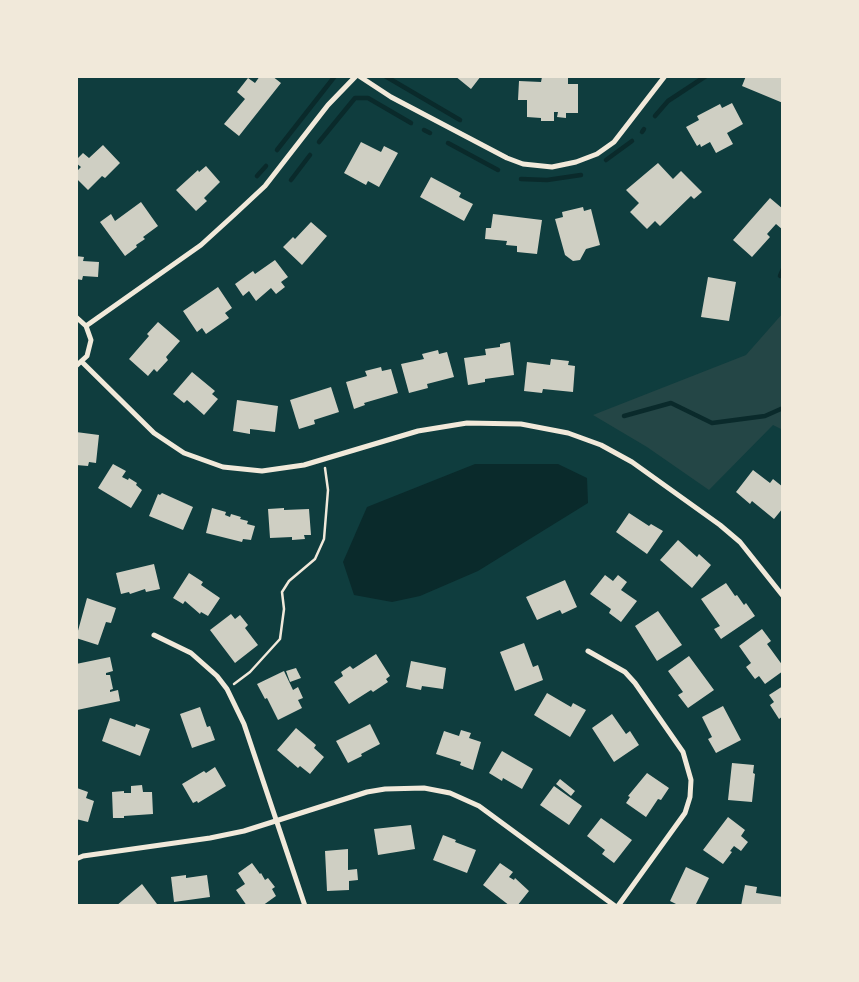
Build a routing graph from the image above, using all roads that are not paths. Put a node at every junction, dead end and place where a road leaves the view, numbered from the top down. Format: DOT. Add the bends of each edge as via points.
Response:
graph roads {
  1 [pos="358,76"];
  2 [pos="665,76"];
  3 [pos="76,317"];
  4 [pos="86,326"];
  5 [pos="82,362"];
  6 [pos="76,366"];
  7 [pos="783,596"];
  8 [pos="154,635"];
  9 [pos="588,651"];
  10 [pos="276,822"];
  11 [pos="76,860"];
  12 [pos="305,906"];
  13 [pos="616,906"];
  1 -- 2 [label="street" via="507,158 523,164 552,167 597,154 614,142"];
  1 -- 4 [label="street" via="328,105 264,186 201,246"];
  3 -- 4 [label="street"];
  4 -- 5 [label="street" via="91,340"];
  5 -- 6 [label="street"];
  5 -- 7 [label="street" via="154,433 184,453 223,467 282,470 418,431 467,423 521,424 568,433 601,445 632,462 714,520 740,542"];
  8 -- 10 [label="street" via="191,653 227,689 244,724"];
  9 -- 13 [label="street" via="625,672 635,683 683,752 691,780 685,813"];
  10 -- 11 [label="street" via="210,838 82,856"];
  10 -- 12 [label="street"];
  10 -- 13 [label="street" via="367,792 424,788 450,793 495,816"];
}
